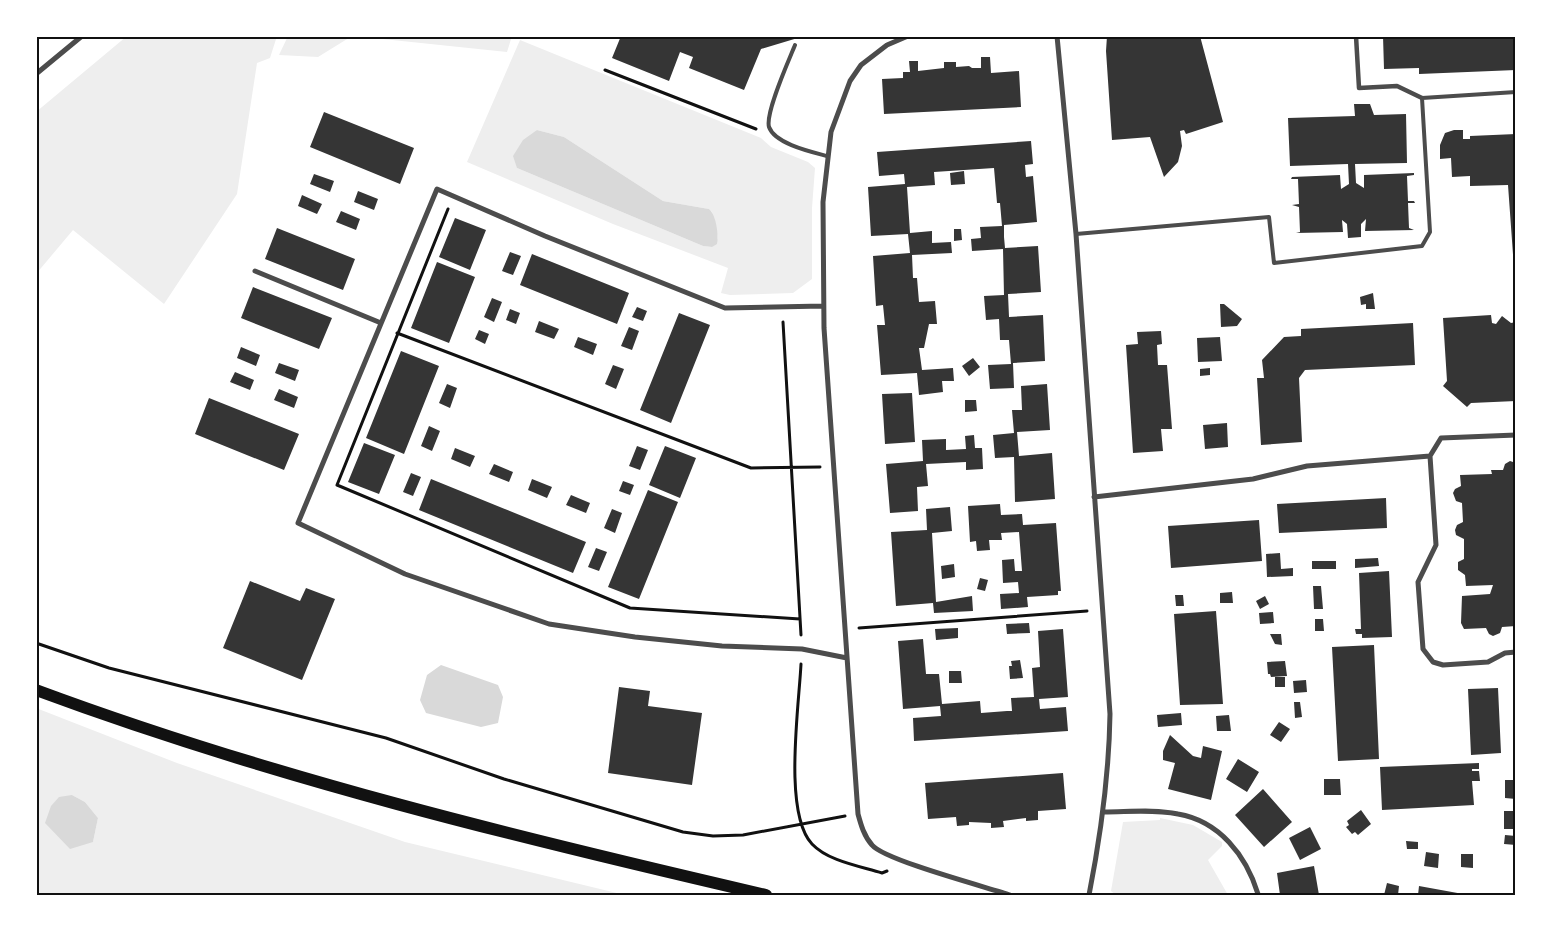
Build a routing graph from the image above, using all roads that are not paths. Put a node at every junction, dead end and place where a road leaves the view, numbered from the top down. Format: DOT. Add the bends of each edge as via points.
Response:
graph roads {
  1 [pos="82,36"];
  2 [pos="908,36"];
  3 [pos="1057,36"];
  4 [pos="1356,36"];
  5 [pos="795,45"];
  6 [pos="36,74"];
  7 [pos="1516,92"];
  8 [pos="1422,98"];
  9 [pos="827,156"];
  10 [pos="1076,234"];
  11 [pos="256,271"];
  12 [pos="823,306"];
  13 [pos="381,325"];
  14 [pos="1516,435"];
  15 [pos="1430,456"];
  16 [pos="1094,497"];
  17 [pos="1516,652"];
  18 [pos="847,658"];
  19 [pos="36,690"];
  20 [pos="1104,812"];
  21 [pos="1258,894"];
  22 [pos="766,895"];
  23 [pos="1010,895"];
  24 [pos="1088,895"];
  1 -- 6 [label="street"];
  2 -- 9 [label="street" via="887,45 861,64 850,81 831,132"];
  3 -- 10 [label="street"];
  4 -- 8 [label="street" via="1359,88 1397,86"];
  5 -- 9 [label="lane" via="769,118 769,127 790,144"];
  7 -- 8 [label="lane"];
  8 -- 10 [label="lane" via="1430,232 1422,246 1274,263 1269,217"];
  9 -- 12 [label="street" via="823,202"];
  10 -- 16 [label="street"];
  11 -- 13 [label="street"];
  12 -- 13 [label="street" via="725,308 437,189"];
  12 -- 18 [label="street"];
  13 -- 18 [label="street" via="298,523 405,574 550,624 722,646 802,649"];
  14 -- 15 [label="street" via="1441,438"];
  15 -- 16 [label="street" via="1307,466 1253,479"];
  15 -- 17 [label="street" via="1436,545 1418,582 1423,649 1433,662 1444,665 1488,662 1505,652"];
  16 -- 20 [label="street" via="1110,714"];
  18 -- 23 [label="street" via="858,814 863,832 873,847"];
  19 -- 22 [label="main road" via="262,767 618,861"];
  20 -- 21 [label="street" via="1178,814 1208,825 1223,835 1239,853"];
  20 -- 24 [label="street"];
}
